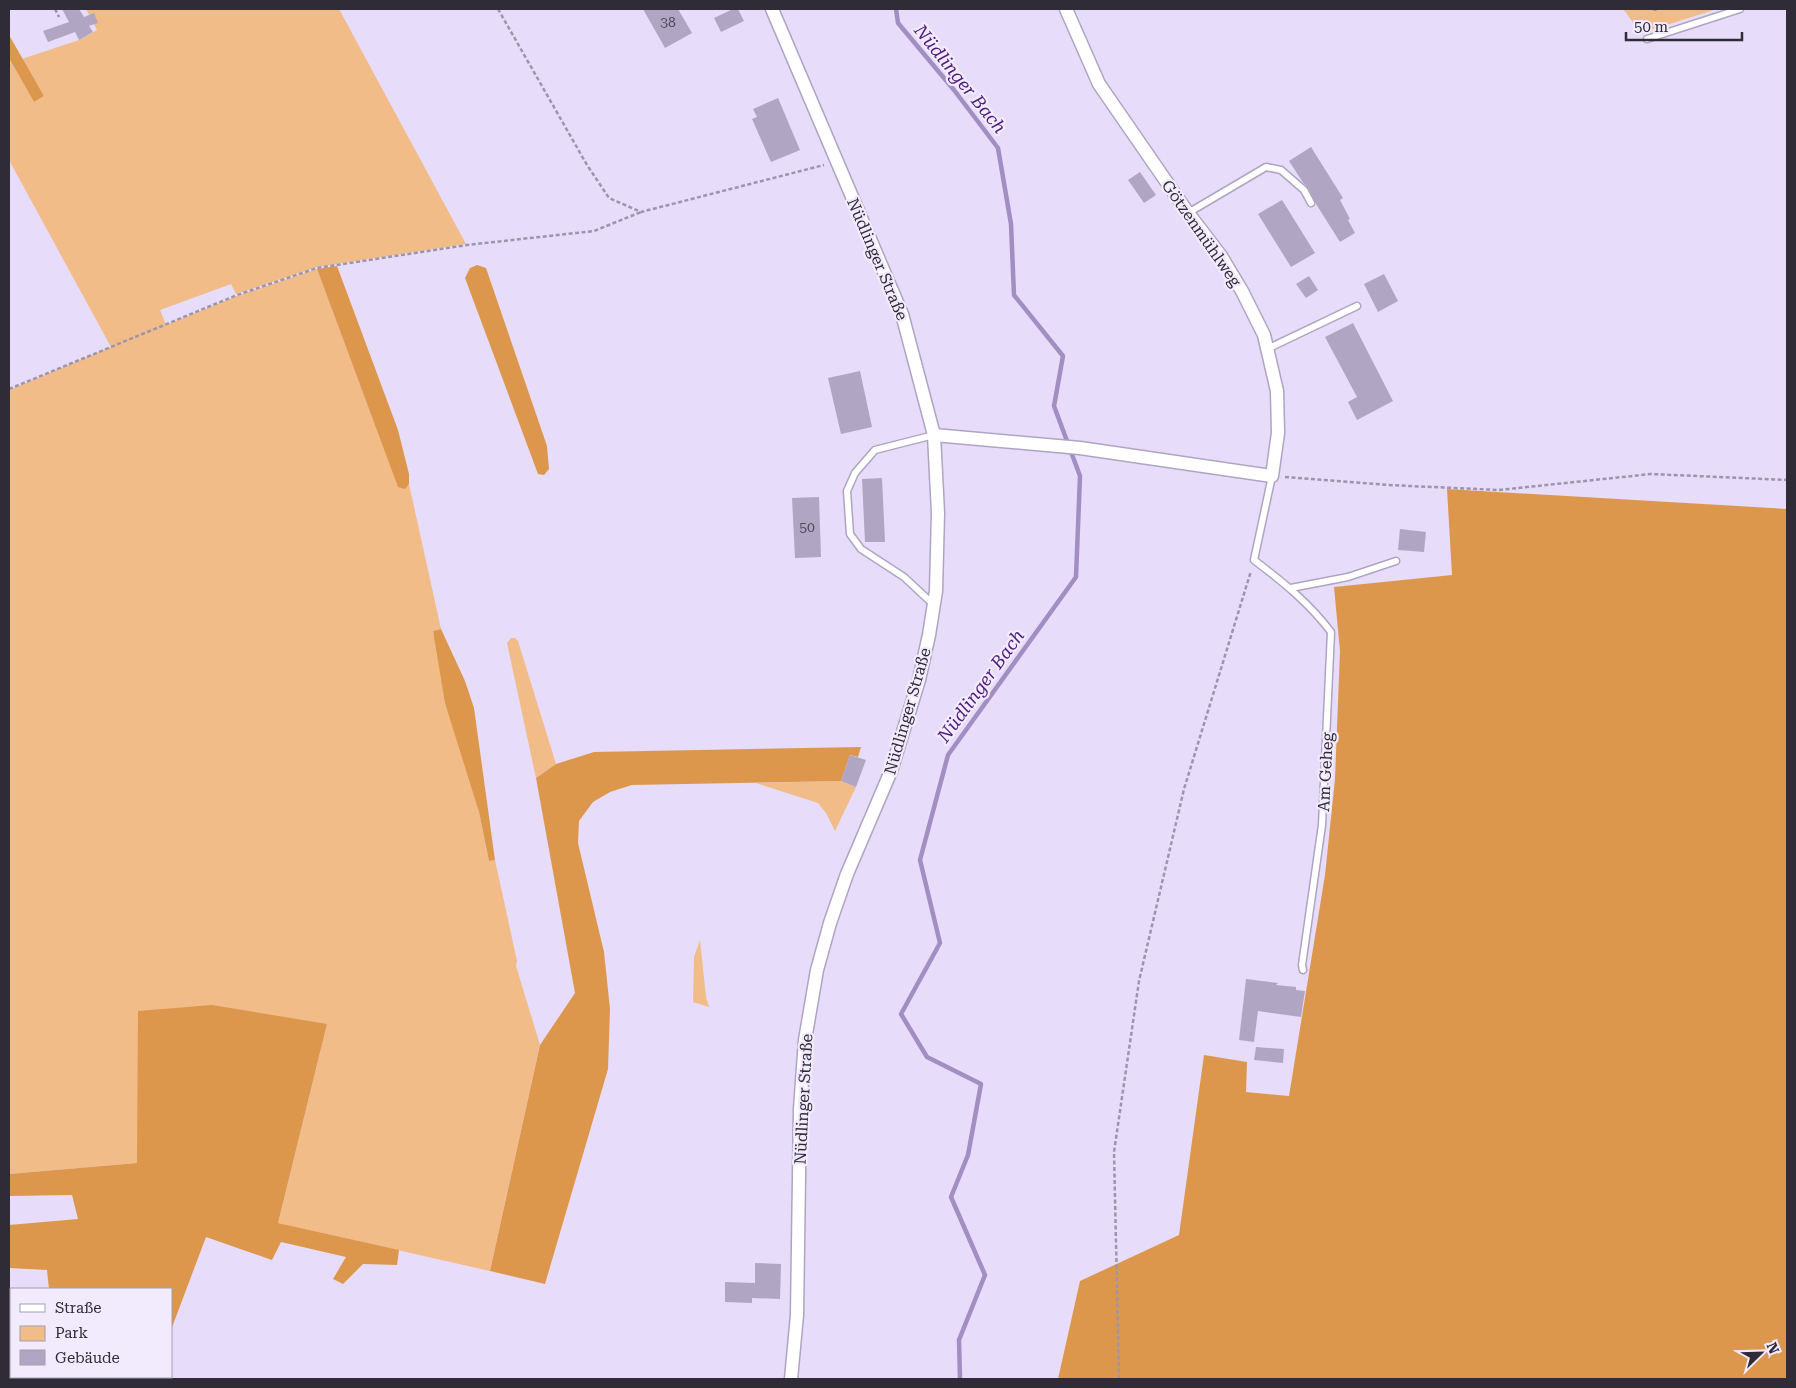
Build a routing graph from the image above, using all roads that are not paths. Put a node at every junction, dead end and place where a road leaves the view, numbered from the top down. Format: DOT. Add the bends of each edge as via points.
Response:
graph roads {
  1 [pos="772,9"];
  2 [pos="1066,9"];
  3 [pos="1740,9"];
  4 [pos="1647,39"];
  5 [pos="1311,203"];
  6 [pos="1188,213"];
  7 [pos="1357,306"];
  8 [pos="1268,350"];
  9 [pos="934,435"];
  10 [pos="1272,476"];
  11 [pos="1396,561"];
  12 [pos="1291,588"];
  13 [pos="934,605"];
  14 [pos="1303,970"];
  15 [pos="792,1375"];
  1 -- 9 [label="street, Nüdlinger Straße" via="902,314"];
  2 -- 6 [label="street, Götzenmühlweg" via="1099,84"];
  3 -- 4 [label="lane"];
  5 -- 6 [label="lane" via="1304,190 1280,170 1266,167"];
  6 -- 8 [label="street, Götzenmühlweg" via="1221,256 1242,291"];
  7 -- 8 [label="lane"];
  8 -- 10 [label="street, Götzenmühlweg" via="1277,391 1278,432"];
  9 -- 10 [label="street" via="1080,448"];
  9 -- 13 [label="street, Nüdlinger Straße" via="938,513"];
  9 -- 13 [label="lane" via="875,450 855,473 848,492 850,534 862,549 904,577"];
  10 -- 12 [label="lane, Am Geheg" via="1254,560"];
  11 -- 12 [label="lane" via="1348,577"];
  12 -- 14 [label="lane, Am Geheg" via="1316,612 1330,632 1322,825"];
  13 -- 15 [label="street, Nüdlinger Straße" via="919,680 891,771 847,874 816,979 805,1040 800,1109 797,1306"];
}
